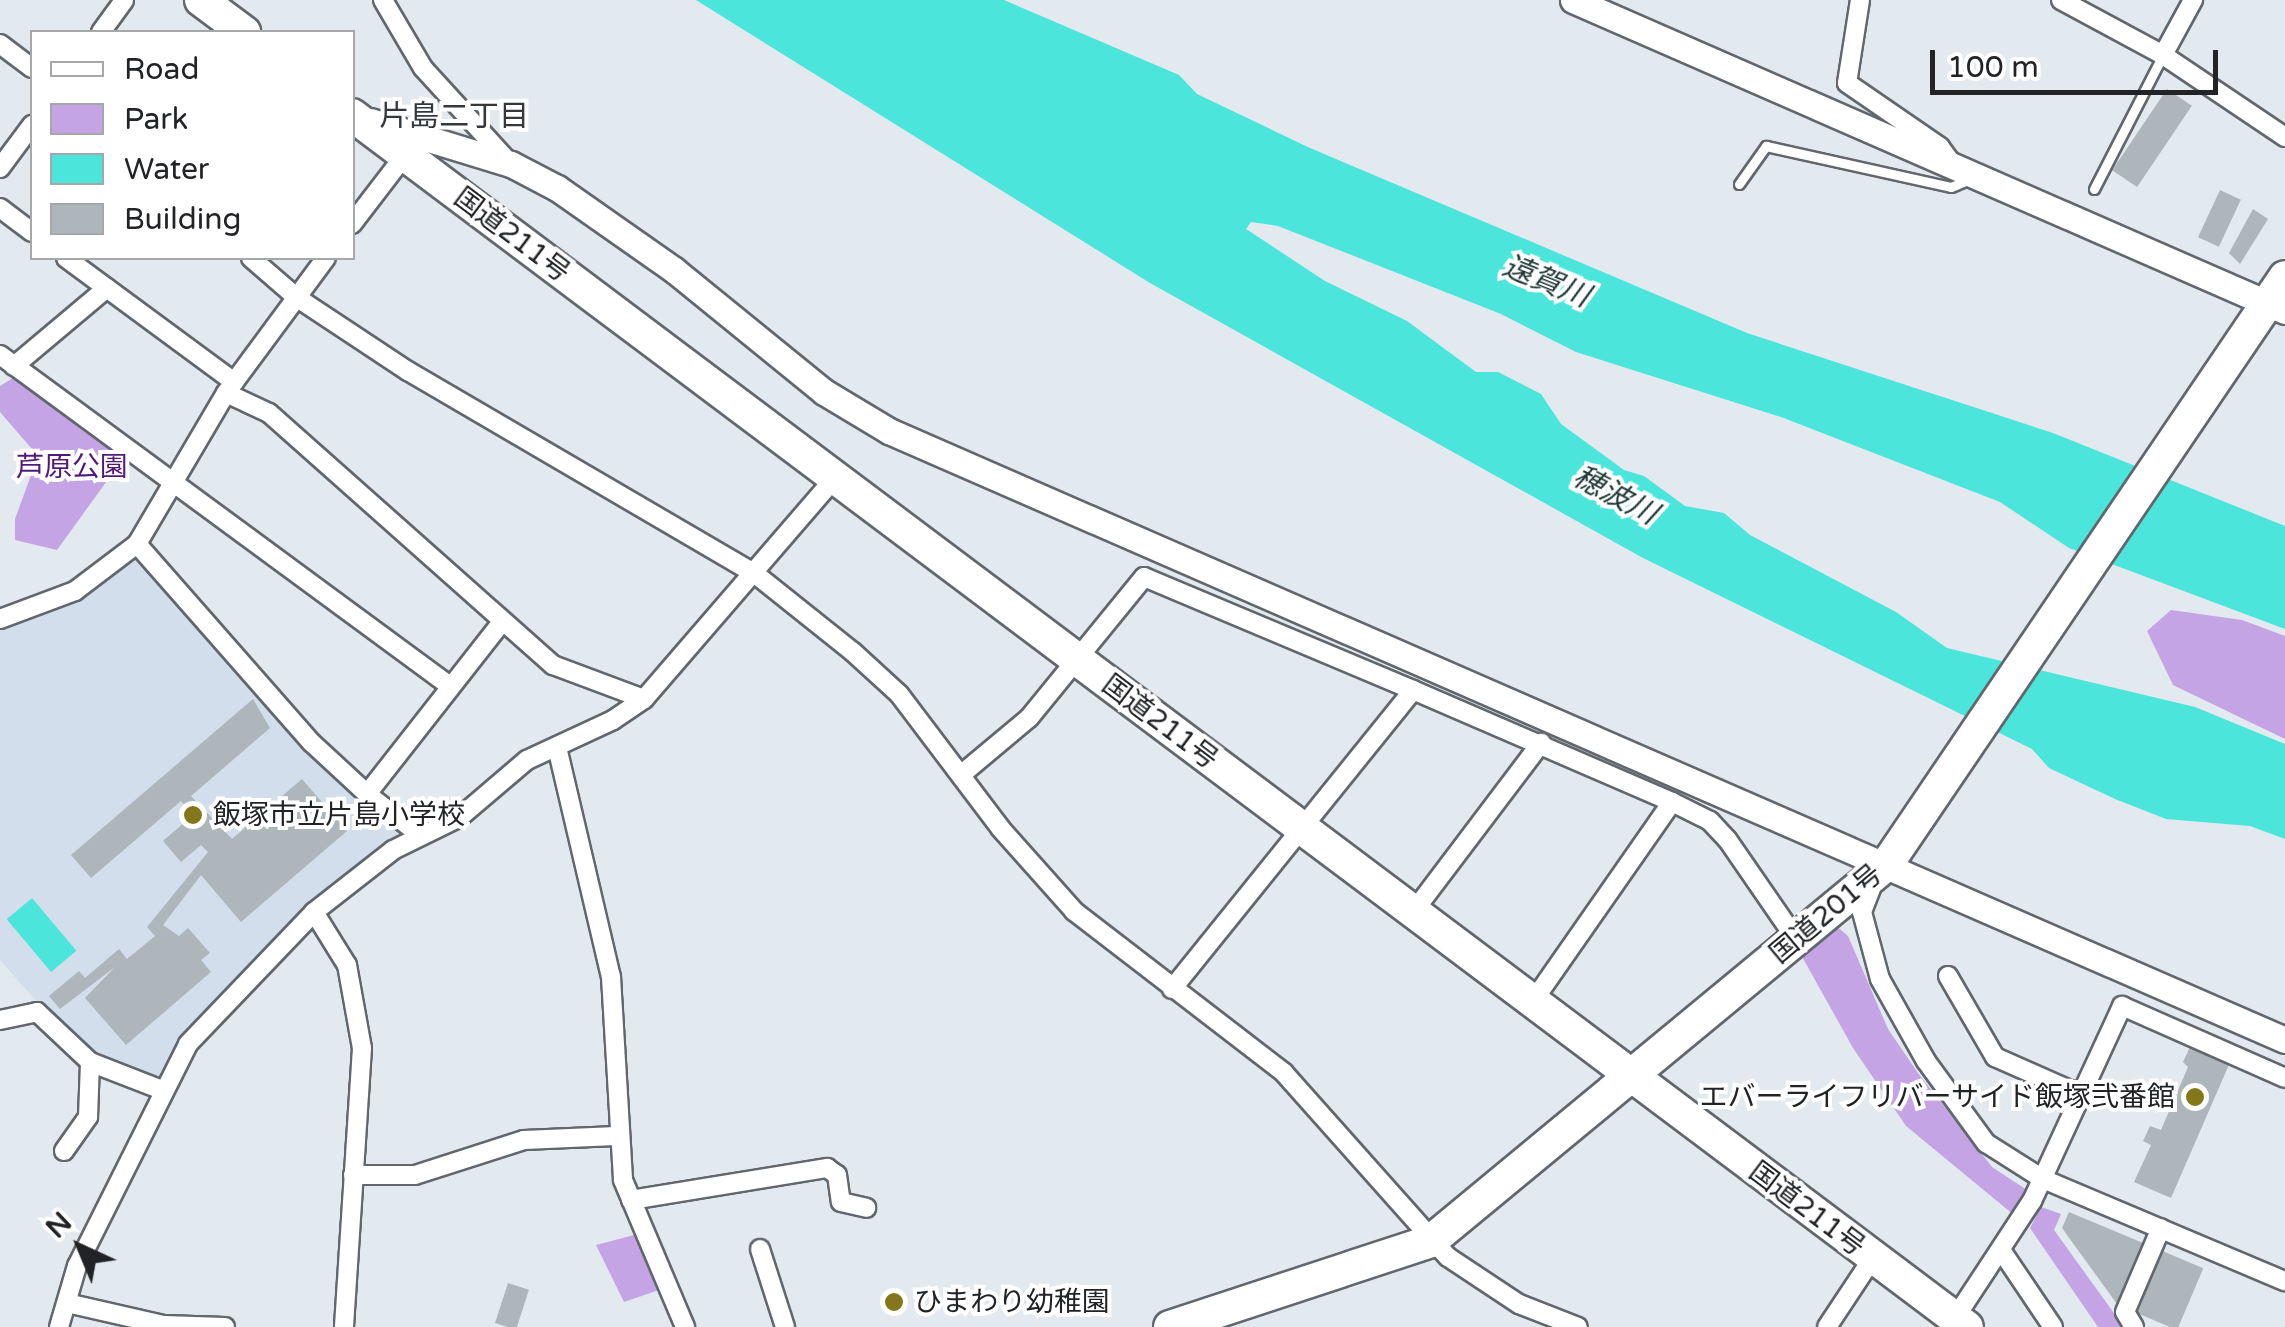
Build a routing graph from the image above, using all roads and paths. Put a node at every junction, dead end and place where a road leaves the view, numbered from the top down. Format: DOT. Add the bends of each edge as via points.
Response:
graph roads {
  1 [pos="124,0"];
  2 [pos="201,0"];
  3 [pos="384,0"];
  4 [pos="1573,0"];
  5 [pos="1860,0"];
  6 [pos="2062,0"];
  7 [pos="2193,0"];
  8 [pos="102,30"];
  9 [pos="241,30"];
  10 [pos="0,44"];
  11 [pos="2163,55"];
  12 [pos="30,66"];
  13 [pos="355,117"];
  14 [pos="355,118"];
  15 [pos="30,128"];
  16 [pos="2285,137"];
  17 [pos="405,155"];
  18 [pos="511,164"];
  19 [pos="0,168"];
  20 [pos="1965,173"];
  21 [pos="1739,184"];
  22 [pos="2094,189"];
  23 [pos="0,208"];
  24 [pos="355,220"];
  25 [pos="30,230"];
  26 [pos="69,260"];
  27 [pos="253,260"];
  28 [pos="324,260"];
  29 [pos="107,288"];
  30 [pos="296,297"];
  31 [pos="2274,302"];
  32 [pos="7,360"];
  33 [pos="230,388"];
  34 [pos="834,478"];
  35 [pos="171,479"];
  36 [pos="136,544"];
  37 [pos="754,573"];
  38 [pos="0,619"];
  39 [pos="501,623"];
  40 [pos="1079,662"];
  41 [pos="450,686"];
  42 [pos="1413,690"];
  43 [pos="644,699"];
  44 [pos="1541,743"];
  45 [pos="556,747"];
  46 [pos="962,774"];
  47 [pos="368,794"];
  48 [pos="1672,802"];
  49 [pos="1305,830"];
  50 [pos="420,835"];
  51 [pos="1894,856"];
  52 [pos="314,912"];
  53 [pos="1414,912"];
  54 [pos="1796,939"];
  55 [pos="1948,976"];
  56 [pos="1172,989"];
  57 [pos="1532,1001"];
  58 [pos="0,1020"];
  59 [pos="2285,1040"];
  60 [pos="90,1062"];
  61 [pos="1631,1074"];
  62 [pos="2285,1078"];
  63 [pos="162,1090"];
  64 [pos="2081,1095"];
  65 [pos="616,1136"];
  66 [pos="64,1151"];
  67 [pos="352,1175"];
  68 [pos="2043,1178"];
  69 [pos="631,1200"];
  70 [pos="866,1208"];
  71 [pos="2161,1228"];
  72 [pos="1431,1241"];
  73 [pos="760,1249"];
  74 [pos="2001,1250"];
  75 [pos="1872,1259"];
  76 [pos="2285,1282"];
  77 [pos="66,1303"];
  78 [pos="1961,1323"];
  79 [pos="59,1327"];
  80 [pos="222,1327"];
  81 [pos="344,1327"];
  82 [pos="685,1327"];
  83 [pos="785,1327"];
  84 [pos="1170,1327"];
  85 [pos="1578,1327"];
  86 [pos="1828,1327"];
  87 [pos="2053,1327"];
  88 [pos="2134,1327"];
  1 -- 8 [label="street"];
  2 -- 9 [label="highway"];
  3 -- 18 [label="street" via="423,68"];
  4 -- 20 [label="street"];
  5 -- 20 [label="street" via="1847,83 1940,147"];
  6 -- 11 [label="street"];
  7 -- 11 [label="street"];
  10 -- 12 [label="street"];
  11 -- 16 [label="street"];
  11 -- 22 [label="lane"];
  13 -- 18 [label="street"];
  14 -- 17 [label="highway, 国道211号"];
  15 -- 19 [label="street"];
  17 -- 24 [label="street"];
  17 -- 34 [label="highway, 国道211号"];
  18 -- 51 [label="street" via="597,215 824,392 888,431"];
  20 -- 21 [label="lane" via="1951,187 1766,146"];
  20 -- 31 [label="street"];
  23 -- 25 [label="street"];
  26 -- 29 [label="street"];
  27 -- 30 [label="street"];
  28 -- 30 [label="street"];
  29 -- 32 [label="street"];
  29 -- 33 [label="street"];
  30 -- 33 [label="street"];
  30 -- 37 [label="street" via="408,371"];
  31 -- 51 [label="highway, 国道201号"];
  32 -- 35 [label="street"];
  33 -- 35 [label="street"];
  33 -- 39 [label="street" via="270,413"];
  34 -- 37 [label="street"];
  34 -- 40 [label="highway, 国道211号"];
  35 -- 36 [label="street"];
  35 -- 41 [label="street"];
  36 -- 38 [label="street" via="75,591"];
  36 -- 47 [label="street" via="312,743"];
  37 -- 43 [label="street"];
  37 -- 46 [label="street" via="898,694"];
  39 -- 41 [label="street"];
  39 -- 43 [label="street" via="553,665"];
  40 -- 42 [label="street" via="1144,577"];
  40 -- 46 [label="street" via="1029,718"];
  40 -- 49 [label="highway, 国道211号"];
  41 -- 47 [label="street"];
  42 -- 44 [label="street"];
  42 -- 49 [label="street"];
  43 -- 45 [label="street"];
  44 -- 48 [label="street"];
  44 -- 53 [label="street"];
  45 -- 50 [label="street" via="526,760 460,817"];
  45 -- 65 [label="street" via="611,977"];
  46 -- 56 [label="street" via="1074,911"];
  47 -- 50 [label="street"];
  48 -- 54 [label="street" via="1710,821 1727,839"];
  48 -- 57 [label="street"];
  49 -- 53 [label="highway, 国道211号"];
  49 -- 56 [label="street"];
  50 -- 52 [label="street"];
  51 -- 54 [label="highway, 国道201号"];
  51 -- 59 [label="street"];
  51 -- 68 [label="street" via="1862,912 1880,979 1926,1061 1978,1133"];
  52 -- 63 [label="street" via="188,1044"];
  52 -- 67 [label="street" via="333,935 358,1005 362,1048"];
  53 -- 57 [label="highway, 国道211号"];
  54 -- 61 [label="highway, 国道201号"];
  55 -- 64 [label="street" via="1995,1057"];
  56 -- 72 [label="street" via="1284,1072"];
  57 -- 61 [label="highway, 国道211号"];
  58 -- 60 [label="street" via="37,1012"];
  60 -- 63 [label="street"];
  60 -- 66 [label="street" via="88,1117"];
  61 -- 72 [label="highway, 国道201号"];
  61 -- 75 [label="highway, 国道211号"];
  62 -- 64 [label="street" via="2122,1006"];
  63 -- 77 [label="street"];
  64 -- 68 [label="street"];
  65 -- 67 [label="street" via="524,1140 415,1175"];
  65 -- 69 [label="street"];
  67 -- 81 [label="street"];
  68 -- 71 [label="street"];
  68 -- 74 [label="street"];
  69 -- 70 [label="street" via="826,1168 844,1192 841,1202"];
  69 -- 82 [label="street"];
  71 -- 76 [label="street"];
  71 -- 88 [label="street" via="2125,1312"];
  72 -- 84 [label="highway, 国道201号"];
  72 -- 85 [label="street" via="1520,1304"];
  73 -- 83 [label="street"];
  74 -- 78 [label="street"];
  74 -- 87 [label="street"];
  75 -- 78 [label="highway, 国道211号"];
  75 -- 86 [label="street"];
  77 -- 79 [label="street"];
  77 -- 80 [label="street" via="164,1324"];
}
